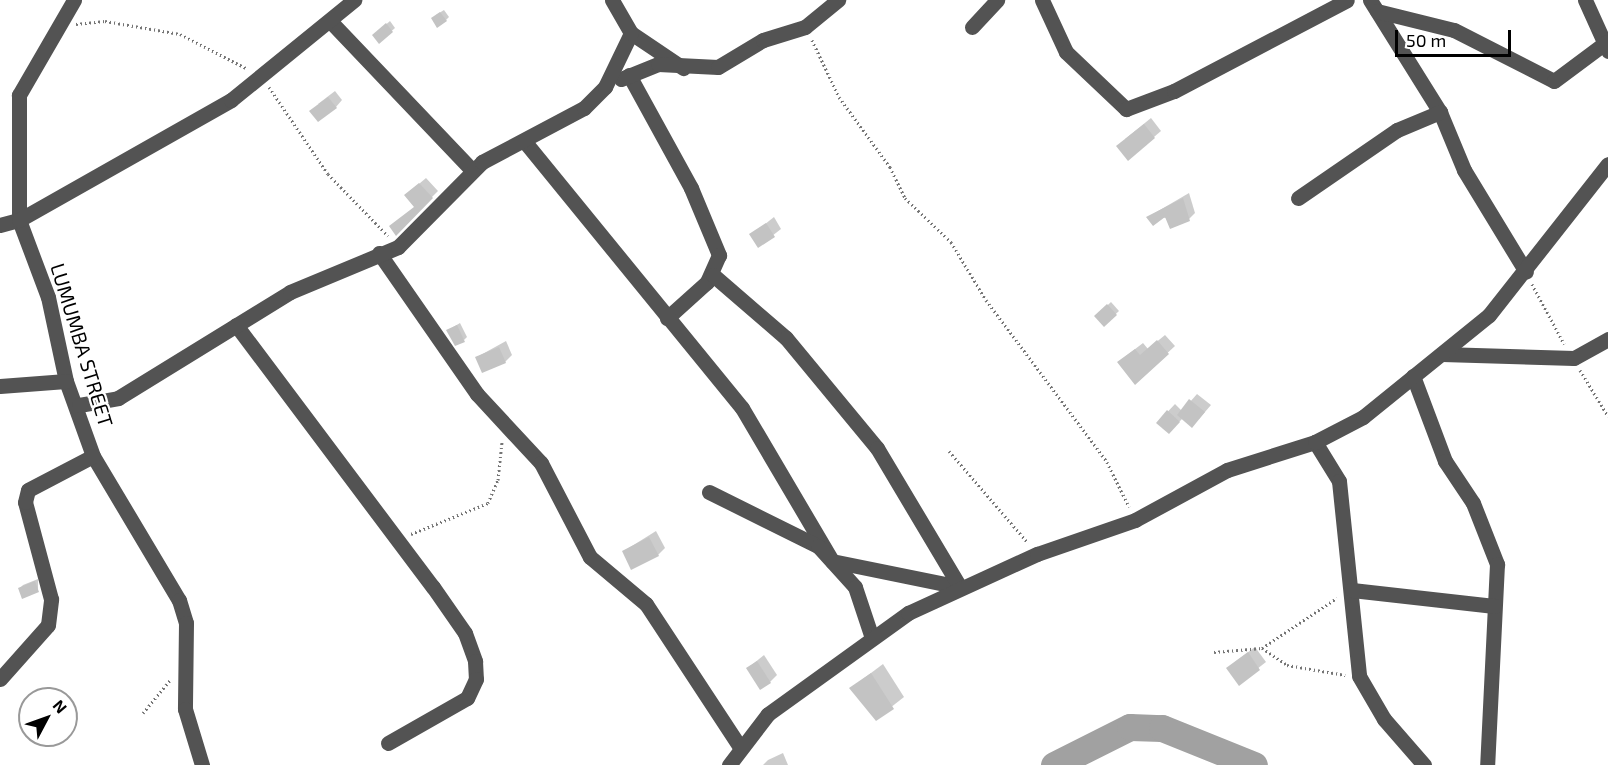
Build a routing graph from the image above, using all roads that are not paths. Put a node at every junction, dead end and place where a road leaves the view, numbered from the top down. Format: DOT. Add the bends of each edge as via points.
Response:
graph roads {
  1 [pos="74,0"];
  2 [pos="354,0"];
  3 [pos="612,0"];
  4 [pos="838,0"];
  5 [pos="997,0"];
  6 [pos="1042,0"];
  7 [pos="1347,0"];
  8 [pos="1585,0"];
  9 [pos="1373,5"];
  10 [pos="331,22"];
  11 [pos="972,27"];
  12 [pos="631,33"];
  13 [pos="1606,42"];
  14 [pos="684,69"];
  15 [pos="629,75"];
  16 [pos="605,87"];
  17 [pos="1440,112"];
  18 [pos="525,142"];
  19 [pos="1608,164"];
  20 [pos="472,170"];
  21 [pos="1298,198"];
  22 [pos="19,220"];
  23 [pos="0,225"];
  24 [pos="379,253"];
  25 [pos="1526,272"];
  26 [pos="712,275"];
  27 [pos="667,318"];
  28 [pos="236,325"];
  29 [pos="1608,339"];
  30 [pos="1442,354"];
  31 [pos="1413,376"];
  32 [pos="66,381"];
  33 [pos="0,386"];
  34 [pos="79,405"];
  35 [pos="1315,442"];
  36 [pos="93,456"];
  37 [pos="709,492"];
  38 [pos="832,561"];
  39 [pos="960,587"];
  40 [pos="1352,590"];
  41 [pos="1494,606"];
  42 [pos="872,638"];
  43 [pos="0,679"];
  44 [pos="388,742"];
  45 [pos="740,747"];
  46 [pos="202,765"];
  47 [pos="729,765"];
  48 [pos="1424,765"];
  49 [pos="1487,765"];
  1 -- 22 [label="street, LUMUMBA STREET" via="19,95"];
  2 -- 10 [label="street"];
  3 -- 12 [label="street"];
  4 -- 14 [label="street" via="805,27 763,40 718,68"];
  5 -- 11 [label="street"];
  6 -- 7 [label="street" via="1066,52 1126,109 1174,91"];
  8 -- 13 [label="street"];
  9 -- 13 [label="street" via="1454,30 1554,81"];
  9 -- 17 [label="street"];
  10 -- 20 [label="street"];
  10 -- 22 [label="street" via="262,77"];
  12 -- 14 [label="street"];
  12 -- 16 [label="street"];
  14 -- 15 [label="street" via="658,64"];
  15 -- 16 [label="street"];
  15 -- 26 [label="street" via="691,188 719,255"];
  16 -- 18 [label="street" via="584,108"];
  17 -- 21 [label="street" via="1397,130"];
  17 -- 25 [label="street" via="1464,170"];
  18 -- 20 [label="street"];
  18 -- 27 [label="street"];
  19 -- 25 [label="street"];
  20 -- 24 [label="street" via="398,247"];
  22 -- 23 [label="street"];
  22 -- 32 [label="street, LUMUMBA STREET" via="48,297"];
  24 -- 28 [label="street" via="330,272"];
  24 -- 45 [label="street" via="427,326 502,423 541,462 590,557 646,604"];
  25 -- 30 [label="street" via="1489,315"];
  26 -- 27 [label="street"];
  26 -- 39 [label="street" via="786,338 876,448"];
  27 -- 38 [label="street" via="742,408"];
  28 -- 34 [label="street" via="118,398"];
  28 -- 44 [label="street" via="465,633 476,679 467,698"];
  29 -- 30 [label="street" via="1574,358"];
  30 -- 31 [label="street"];
  31 -- 35 [label="street" via="1363,417"];
  31 -- 41 [label="street" via="1445,461 1491,542 1499,579"];
  32 -- 33 [label="street"];
  32 -- 34 [label="street, LUMUMBA STREET"];
  34 -- 36 [label="street, LUMUMBA STREET"];
  35 -- 39 [label="street" via="1227,470 1135,520 1037,554"];
  35 -- 40 [label="street" via="1339,481"];
  36 -- 43 [label="street" via="28,490 25,502 47,582 50,615 48,625"];
  36 -- 46 [label="street, LUMUMBA STREET" via="179,600 186,623 185,709"];
  37 -- 38 [label="street" via="801,535"];
  38 -- 39 [label="street"];
  38 -- 42 [label="street" via="855,587"];
  39 -- 42 [label="street"];
  40 -- 41 [label="street"];
  40 -- 48 [label="street" via="1359,676 1384,719"];
  41 -- 49 [label="street"];
  42 -- 45 [label="street" via="768,714"];
  45 -- 47 [label="street"];
}
